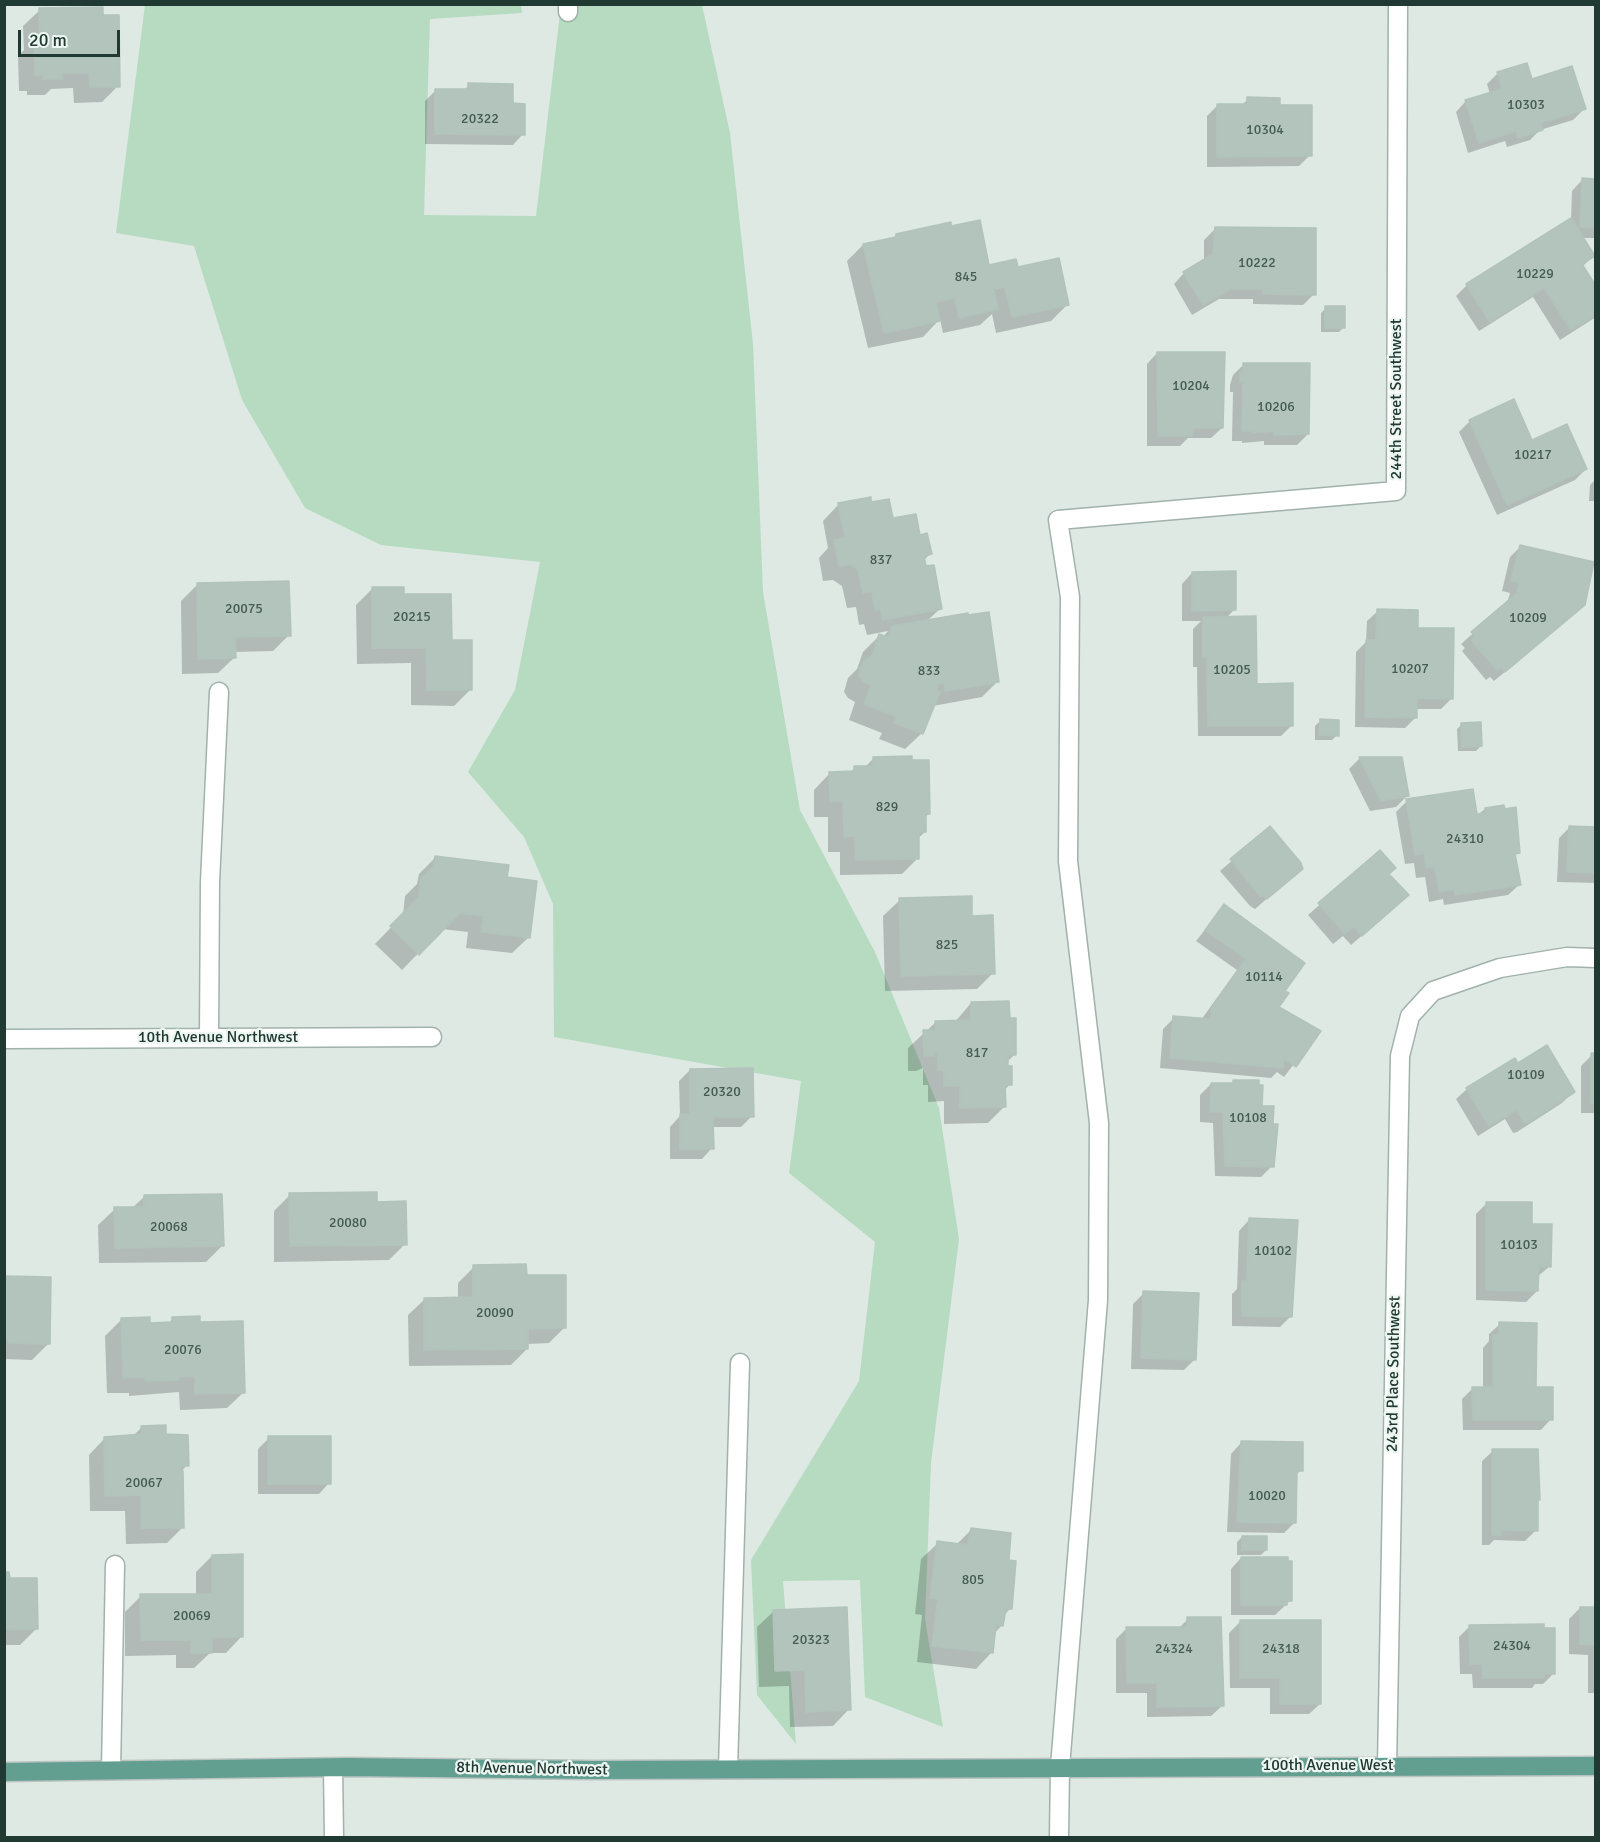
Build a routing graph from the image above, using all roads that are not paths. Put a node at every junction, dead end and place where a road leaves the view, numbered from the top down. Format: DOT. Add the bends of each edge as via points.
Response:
graph roads {
  1 [pos="1398,4"];
  2 [pos="219,692"];
  3 [pos="1596,958"];
  4 [pos="432,1037"];
  5 [pos="209,1038"];
  6 [pos="4,1039"];
  7 [pos="740,1363"];
  8 [pos="115,1565"];
  9 [pos="1387,1766"];
  10 [pos="1596,1766"];
  11 [pos="1060,1767"];
  12 [pos="333,1768"];
  13 [pos="728,1769"];
  14 [pos="111,1770"];
  15 [pos="4,1772"];
  16 [pos="334,1838"];
  17 [pos="1059,1838"];
  1 -- 11 [label="street, 244th Street Southwest" via="1396,491 1058,520 1070,597 1068,861 1099,1124 1098,1300"];
  2 -- 5 [label="street" via="210,882"];
  3 -- 9 [label="street, 243rd Place Southwest" via="1567,957 1500,968 1432,991 1410,1016 1400,1056"];
  4 -- 5 [label="street, 10th Avenue Northwest"];
  5 -- 6 [label="street, 10th Avenue Northwest"];
  7 -- 13 [label="street"];
  8 -- 14 [label="street"];
  9 -- 10 [label="main road, 100th Avenue West"];
  9 -- 11 [label="main road, 100th Avenue West"];
  11 -- 13 [label="main road, 8th Avenue Northwest"];
  11 -- 17 [label="street"];
  12 -- 13 [label="main road, 8th Avenue Northwest"];
  12 -- 14 [label="main road, 8th Avenue Northwest"];
  12 -- 16 [label="street"];
  14 -- 15 [label="main road, 8th Avenue Northwest"];
}
